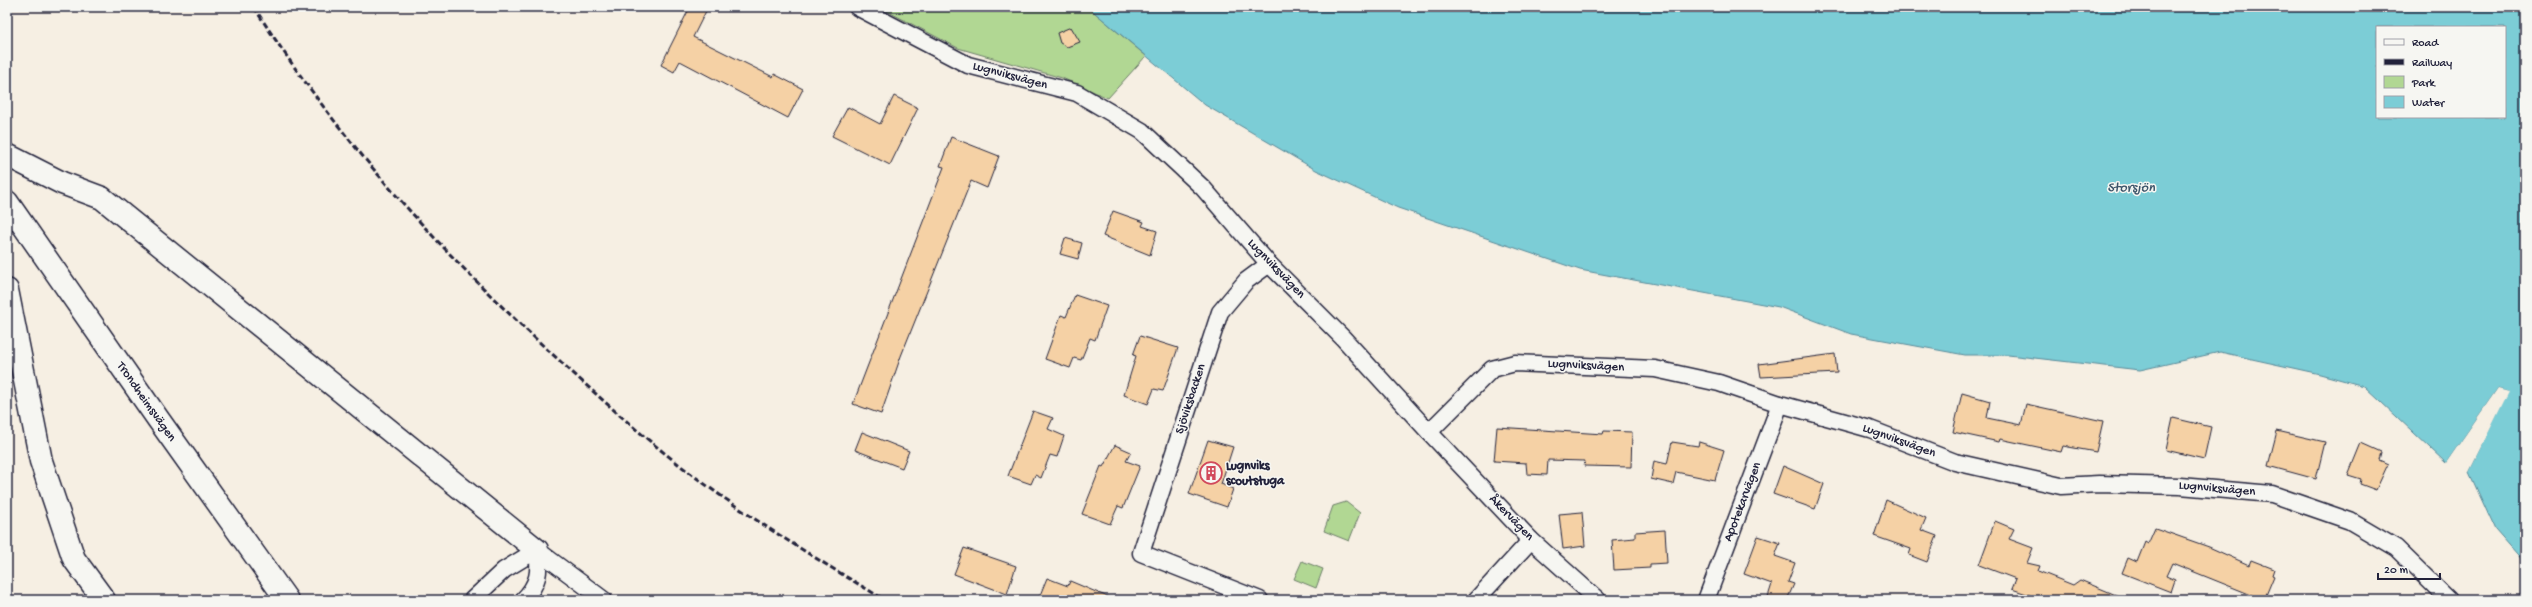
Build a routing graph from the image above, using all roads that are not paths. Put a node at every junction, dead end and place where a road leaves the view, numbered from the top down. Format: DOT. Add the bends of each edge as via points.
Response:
graph roads {
  1 [pos="857,7"];
  2 [pos="7,155"];
  3 [pos="7,202"];
  4 [pos="1269,264"];
  5 [pos="7,290"];
  6 [pos="1780,404"];
  7 [pos="1429,432"];
  8 [pos="1531,540"];
  9 [pos="537,550"];
  10 [pos="104,600"];
  11 [pos="287,600"];
  12 [pos="472,600"];
  13 [pos="523,600"];
  14 [pos="604,600"];
  15 [pos="1260,600"];
  16 [pos="1476,600"];
  17 [pos="1598,600"];
  18 [pos="1706,600"];
  19 [pos="2449,600"];
  1 -- 4 [label="street, Lugnviksvägen" via="968,64 1077,93 1142,131 1203,188"];
  2 -- 9 [label="main road" via="62,183 102,198"];
  3 -- 11 [label="main road, Trondheimsvägen"];
  4 -- 7 [label="street, Lugnviksvägen" via="1343,338"];
  4 -- 15 [label="street, Sjöviksbacken" via="1246,281 1220,312 1141,552"];
  5 -- 10 [label="main road" via="40,461 74,559"];
  6 -- 7 [label="street, Lugnviksvägen" via="1719,383 1655,369 1515,363 1492,370"];
  6 -- 18 [label="street, Apotekarvägen"];
  6 -- 19 [label="street, Lugnviksvägen" via="1870,429 1955,462 2061,486 2180,486 2272,494 2350,521 2396,548"];
  7 -- 8 [label="street, Åkervägen"];
  8 -- 16 [label="street"];
  8 -- 17 [label="street, Åkervägen"];
  9 -- 12 [label="street" via="504,570"];
  9 -- 13 [label="street" via="540,571 529,594"];
  9 -- 14 [label="street"];
}
